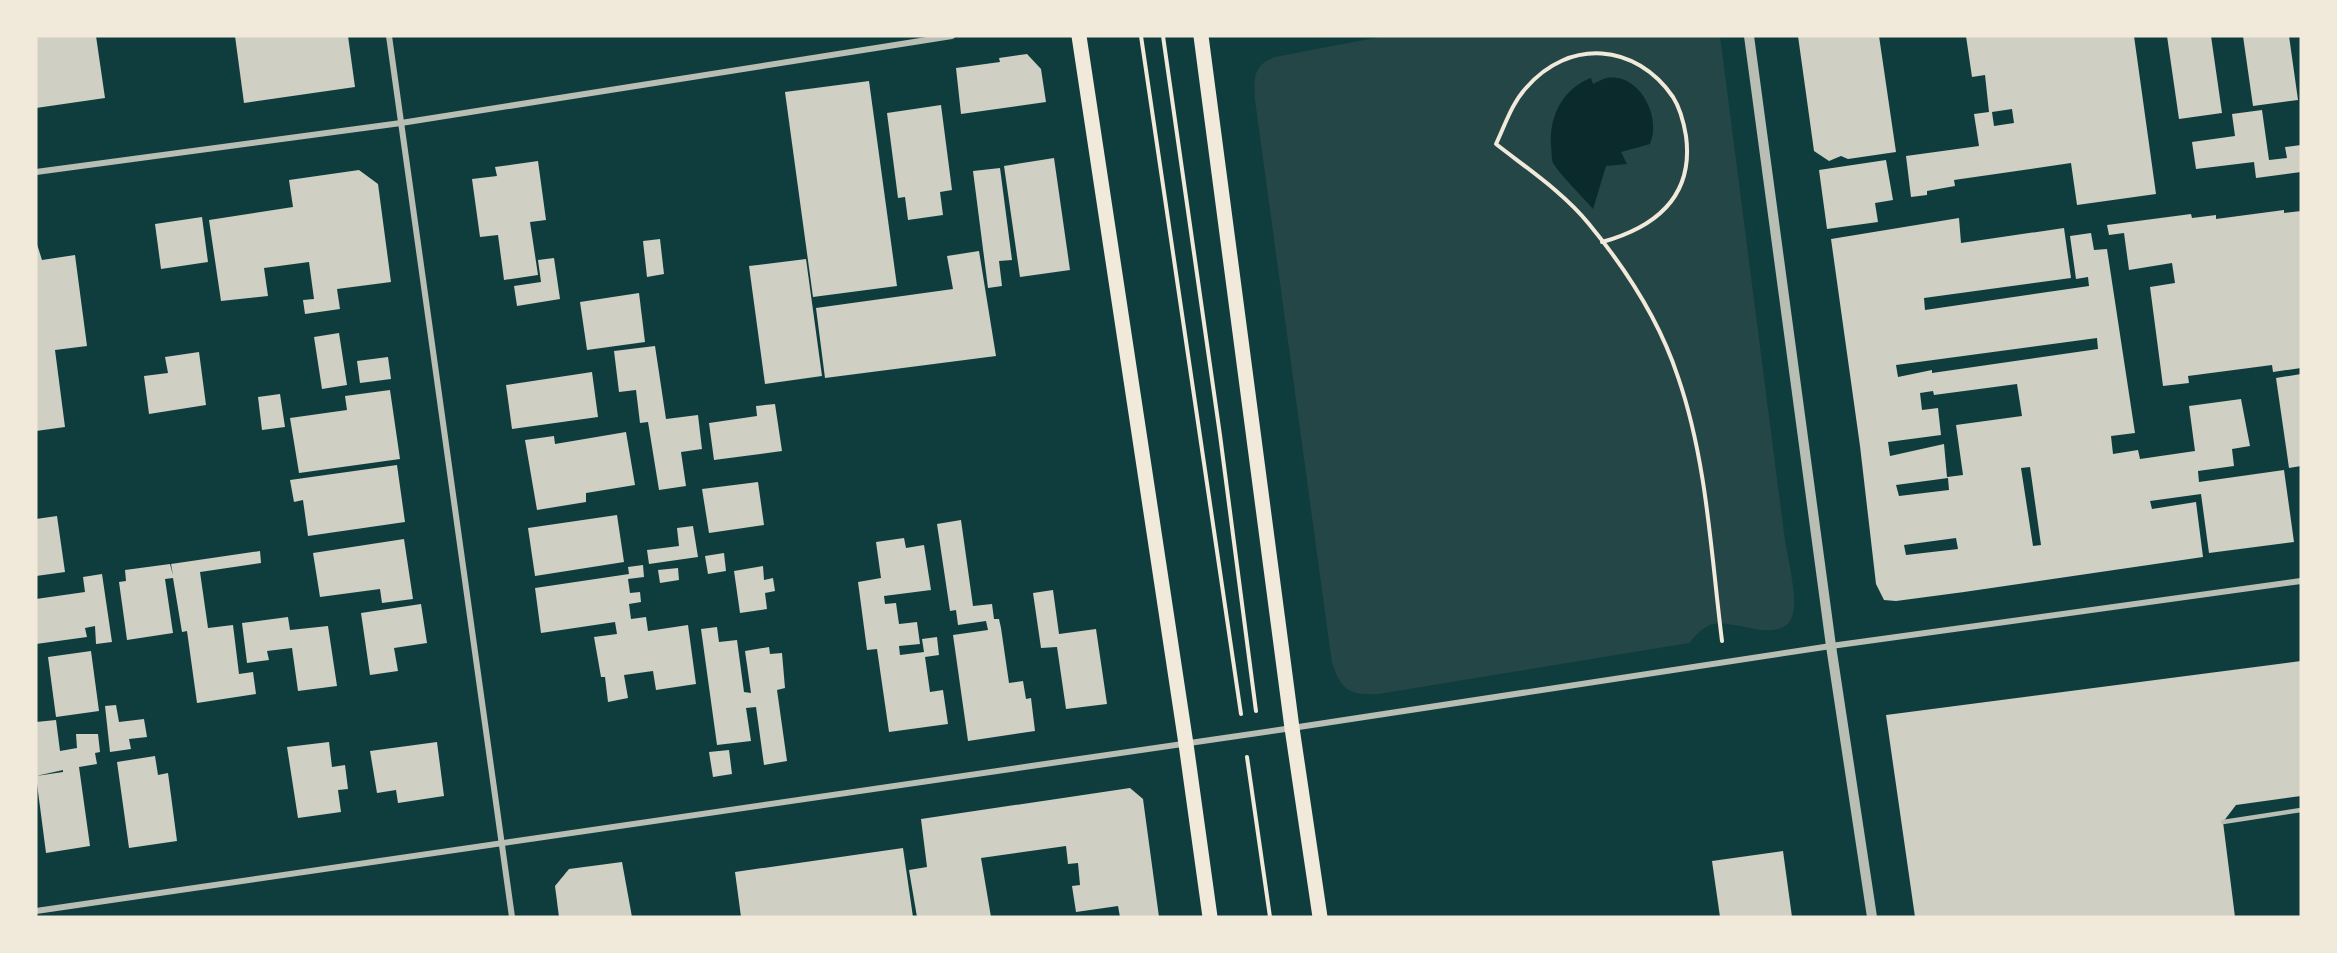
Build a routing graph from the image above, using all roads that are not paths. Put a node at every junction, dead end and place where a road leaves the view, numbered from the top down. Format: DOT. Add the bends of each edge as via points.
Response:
graph roads {
  1 [pos="389,36"];
  2 [pos="952,36"];
  3 [pos="1079,36"];
  4 [pos="1201,36"];
  5 [pos="1749,36"];
  6 [pos="401,123"];
  7 [pos="36,172"];
  8 [pos="2301,581"];
  9 [pos="1830,646"];
  10 [pos="1292,728"];
  11 [pos="1186,744"];
  12 [pos="2301,810"];
  13 [pos="2223,822"];
  14 [pos="502,843"];
  15 [pos="36,911"];
  16 [pos="512,917"];
  17 [pos="1210,917"];
  18 [pos="1320,917"];
  19 [pos="1872,917"];
  1 -- 6 [label="street"];
  2 -- 6 [label="street"];
  3 -- 11 [label="main road"];
  4 -- 10 [label="main road"];
  5 -- 9 [label="street"];
  6 -- 7 [label="street"];
  6 -- 14 [label="street"];
  8 -- 9 [label="street"];
  9 -- 10 [label="street"];
  9 -- 19 [label="street"];
  10 -- 11 [label="street"];
  10 -- 18 [label="main road"];
  11 -- 14 [label="street"];
  11 -- 17 [label="main road"];
  12 -- 13 [label="lane"];
  14 -- 15 [label="street"];
  14 -- 16 [label="street"];
}
